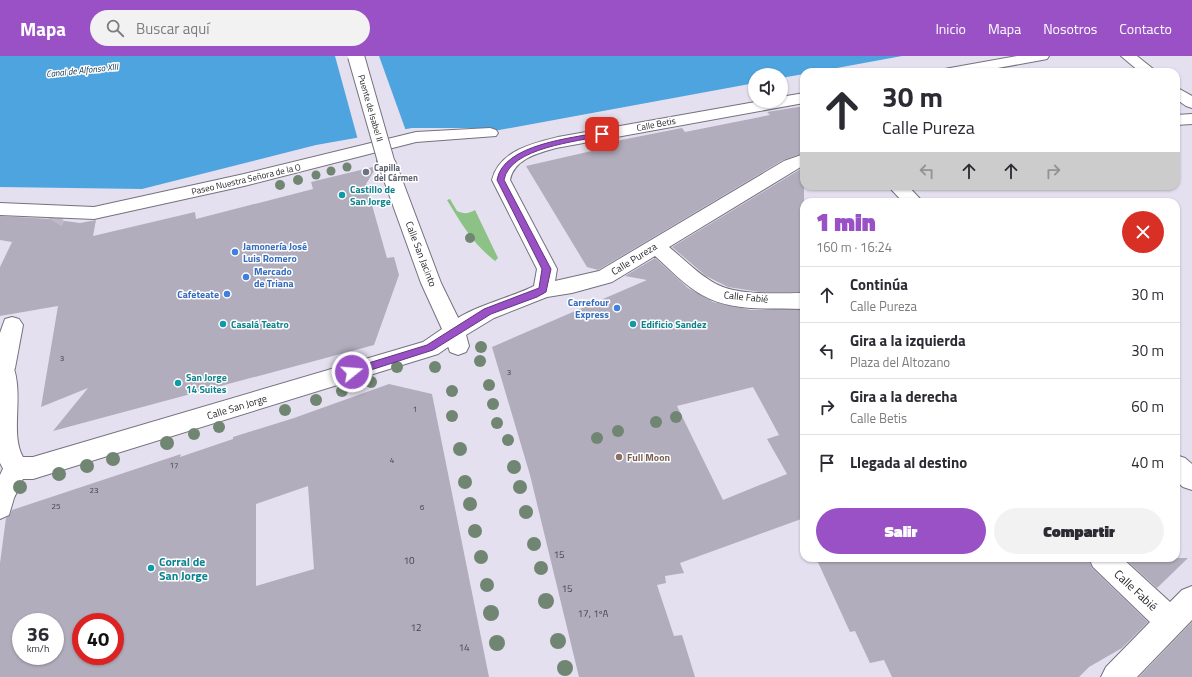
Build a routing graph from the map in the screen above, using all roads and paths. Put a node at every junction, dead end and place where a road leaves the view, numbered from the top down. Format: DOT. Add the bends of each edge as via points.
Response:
graph roads {
  1 [pos="356,56"];
  2 [pos="1042,56"];
  3 [pos="1128,56"];
  4 [pos="973,68"];
  5 [pos="1144,68"];
  6 [pos="1180,95"];
  7 [pos="800,99"];
  8 [pos="1192,103"];
  9 [pos="1192,119"];
  10 [pos="1180,120"];
  11 [pos="490,134"];
  12 [pos="386,160"];
  13 [pos="800,161"];
  14 [pos="901,190"];
  15 [pos="910,198"];
  16 [pos="0,209"];
  17 [pos="656,246"];
  18 [pos="543,290"];
  19 [pos="800,301"];
  20 [pos="12,325"];
  21 [pos="456,339"];
  22 [pos="2,365"];
  23 [pos="16,468"];
  24 [pos="1180,469"];
  25 [pos="1192,479"];
  26 [pos="0,507"];
  27 [pos="1106,562"];
  28 [pos="1192,600"];
  29 [pos="1171,622"];
  30 [pos="1116,677"];
  1 -- 12 [label="street, Puente de Isabel II, bridge"];
  2 -- 4 [label="street"];
  3 -- 5 [label="street"];
  6 -- 8 [label="street"];
  7 -- 18 [label="street, Calle Betis" via="543,146 510,162 502,172 501,180 546,269"];
  9 -- 10 [label="street"];
  11 -- 16 [label="street, Paseo Nuestra Señora de la O" via="416,137 244,180 94,212"];
  12 -- 21 [label="street, Calle San Jacinto" via="431,283"];
  13 -- 17 [label="street, Calle Pureza"];
  14 -- 15 [label="street"];
  17 -- 18 [label="street, Calle Pureza" via="605,277 572,286"];
  17 -- 19 [label="street, Calle Fabié" via="696,280 718,294 763,300"];
  18 -- 21 [label="street, Calle Pureza" via="488,312"];
  20 -- 22 [label="street"];
  21 -- 23 [label="street, Calle San Jorge" via="173,427 33,468"];
  22 -- 23 [label="street" via="7,410 5,449"];
  23 -- 26 [label="street"];
  24 -- 25 [label="street"];
  27 -- 29 [label="street, Calle Fabié"];
  28 -- 29 [label="street"];
  29 -- 30 [label="street"];
}
